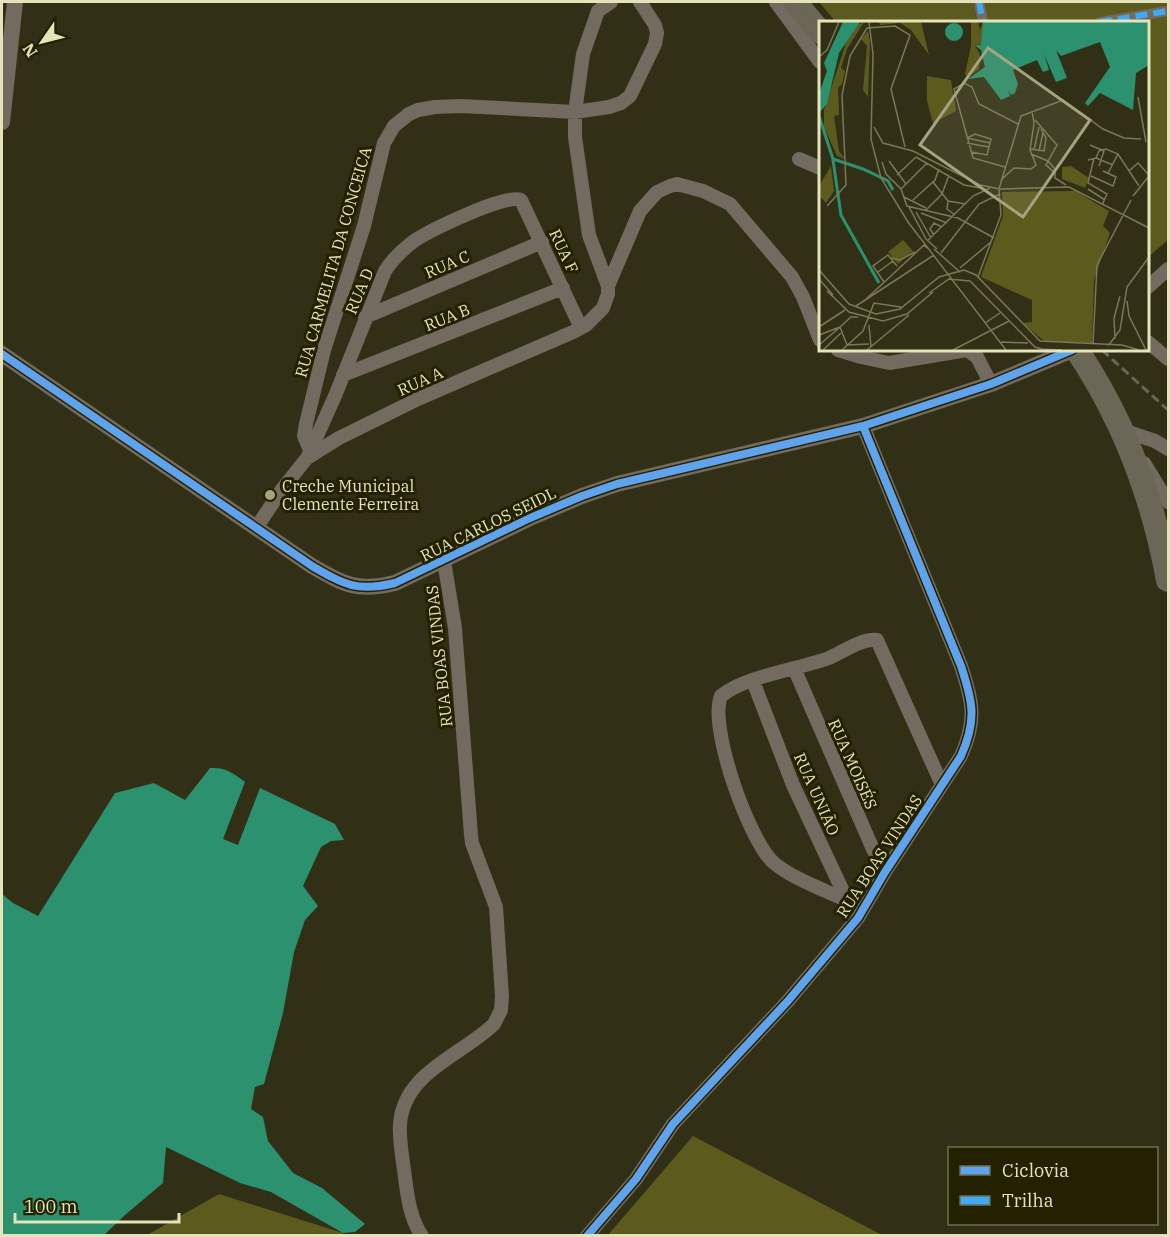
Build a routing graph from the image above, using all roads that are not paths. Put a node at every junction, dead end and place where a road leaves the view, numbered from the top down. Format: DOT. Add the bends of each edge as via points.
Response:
graph roads {
  1 [pos="15,2"];
  2 [pos="611,2"];
  3 [pos="640,2"];
  4 [pos="776,2"];
  5 [pos="795,2"];
  6 [pos="979,2"];
  7 [pos="595,6"];
  8 [pos="1168,11"];
  9 [pos="983,21"];
  10 [pos="1106,21"];
  11 [pos="819,31"];
  12 [pos="819,61"];
  13 [pos="575,112"];
  14 [pos="2,122"];
  15 [pos="799,159"];
  16 [pos="819,168"];
  17 [pos="508,200"];
  18 [pos="542,242"];
  19 [pos="1168,269"];
  20 [pos="608,286"];
  21 [pos="1149,286"];
  22 [pos="563,288"];
  23 [pos="365,317"];
  24 [pos="581,328"];
  25 [pos="819,337"];
  26 [pos="1149,343"];
  27 [pos="841,351"];
  28 [pos="961,351"];
  29 [pos="968,351"];
  30 [pos="1070,351"];
  31 [pos="1078,351"];
  32 [pos="1079,351"];
  33 [pos="2,354"];
  34 [pos="1168,359"];
  35 [pos="343,375"];
  36 [pos="991,384"];
  37 [pos="863,426"];
  38 [pos="1122,430"];
  39 [pos="1168,449"];
  40 [pos="309,454"];
  41 [pos="1168,502"];
  42 [pos="256,528"];
  43 [pos="444,561"];
  44 [pos="1168,580"];
  45 [pos="794,668"];
  46 [pos="753,681"];
  47 [pos="942,785"];
  48 [pos="885,872"];
  49 [pos="848,902"];
  50 [pos="858,918"];
  51 [pos="422,1236"];
  52 [pos="587,1236"];
  1 -- 14 [label="street"];
  2 -- 7 [label="street"];
  3 -- 13 [label="street, RUA CARMELITA DA CONCEICA" via="657,33 630,96 616,105"];
  4 -- 12 [label="street"];
  5 -- 11 [label="highway"];
  6 -- 9 [label="street"];
  7 -- 13 [label="street"];
  8 -- 10 [label="street"];
  13 -- 20 [label="street" via="589,235"];
  13 -- 40 [label="street, RUA CARMELITA DA CONCEICA" via="435,107 409,114 394,126 384,142 364,226 324,350 304,436"];
  15 -- 16 [label="street"];
  17 -- 18 [label="street, RUA F" via="521,200"];
  17 -- 23 [label="street, RUA D" via="458,218 412,243 385,271"];
  18 -- 22 [label="street, RUA F"];
  18 -- 23 [label="street, RUA C"];
  19 -- 21 [label="street"];
  20 -- 24 [label="street, RUA A" via="603,308"];
  20 -- 25 [label="street, RUA A" via="634,221 646,202 669,186 686,185 723,200 740,215 792,277"];
  22 -- 24 [label="street, RUA F"];
  22 -- 35 [label="street, RUA B"];
  23 -- 35 [label="street, RUA D"];
  24 -- 40 [label="street, RUA A" via="365,424"];
  26 -- 34 [label="street"];
  27 -- 28 [label="street" via="888,363"];
  29 -- 36 [label="street" via="977,357"];
  30 -- 36 [label="street, RUA CARLOS SEIDL"];
  31 -- 38 [label="street" via="1103,402"];
  32 -- 44 [label="highway" via="1135,461"];
  33 -- 42 [label="street, RUA CARLOS SEIDL"];
  35 -- 40 [label="street, RUA D"];
  36 -- 37 [label="street, RUA CARLOS SEIDL"];
  37 -- 43 [label="street, RUA CARLOS SEIDL" via="617,484 564,502"];
  37 -- 47 [label="street, RUA BOAS VINDAS" via="946,624 969,691 970,735"];
  38 -- 39 [label="street"];
  38 -- 41 [label="street"];
  40 -- 42 [label="street, RUA A"];
  42 -- 43 [label="street, RUA CARLOS SEIDL" via="312,566 358,588 395,583"];
  43 -- 51 [label="street, RUA BOAS VINDAS" via="455,628 472,843 496,907 502,996 494,1024 415,1084 404,1108 400,1124 404,1170 413,1220"];
  45 -- 46 [label="street"];
  45 -- 47 [label="street" via="867,641 878,642"];
  45 -- 48 [label="street, RUA MOISÉS"];
  46 -- 49 [label="street, RUA UNIÃO" via="793,785"];
  46 -- 49 [label="street" via="723,694 719,701 723,746 732,779 760,846 775,865"];
  47 -- 48 [label="street, RUA BOAS VINDAS"];
  48 -- 50 [label="street, RUA BOAS VINDAS"];
  49 -- 50 [label="street, RUA UNIÃO"];
  50 -- 52 [label="street, RUA BOAS VINDAS" via="787,1002 673,1124 636,1179"];
}
